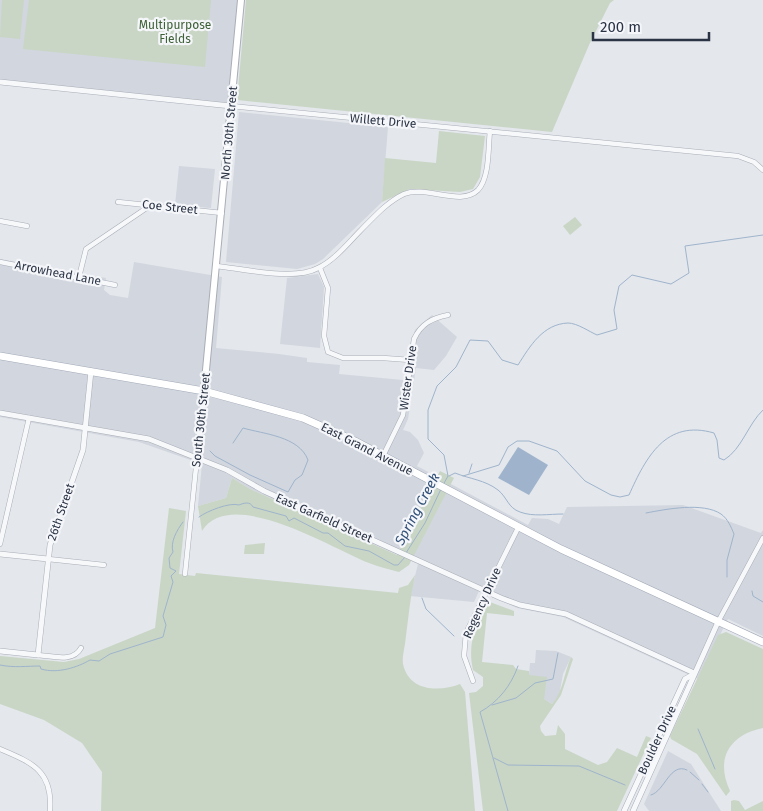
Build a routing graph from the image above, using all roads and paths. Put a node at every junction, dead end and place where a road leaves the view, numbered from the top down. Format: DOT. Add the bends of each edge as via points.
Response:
graph roads {
  1 [pos="241,0"];
  2 [pos="0,82"];
  3 [pos="231,106"];
  4 [pos="490,131"];
  5 [pos="763,170"];
  6 [pos="118,202"];
  7 [pos="151,205"];
  8 [pos="222,213"];
  9 [pos="0,221"];
  10 [pos="28,226"];
  11 [pos="0,262"];
  12 [pos="217,266"];
  13 [pos="320,268"];
  14 [pos="79,277"];
  15 [pos="115,285"];
  16 [pos="448,315"];
  17 [pos="0,356"];
  18 [pos="410,360"];
  19 [pos="91,371"];
  20 [pos="204,391"];
  21 [pos="0,413"];
  22 [pos="29,418"];
  23 [pos="86,428"];
  24 [pos="383,456"];
  25 [pos="197,458"];
  26 [pos="518,528"];
  27 [pos="763,538"];
  28 [pos="0,544"];
  29 [pos="0,554"];
  30 [pos="48,559"];
  31 [pos="104,564"];
  32 [pos="185,574"];
  33 [pos="485,590"];
  34 [pos="718,622"];
  35 [pos="763,642"];
  36 [pos="81,648"];
  37 [pos="0,651"];
  38 [pos="38,655"];
  39 [pos="694,673"];
  40 [pos="473,681"];
  41 [pos="0,749"];
  42 [pos="50,811"];
  43 [pos="624,811"];
  44 [pos="633,811"];
  1 -- 3 [label="main road, North 30th Street"];
  2 -- 3 [label="street, Willett Drive"];
  3 -- 4 [label="street, Willett Drive"];
  3 -- 8 [label="main road, North 30th Street"];
  4 -- 5 [label="street, Willett Drive" via="738,156 754,162"];
  4 -- 13 [label="street" via="484,180 474,193 463,196 424,192 405,194 392,201"];
  6 -- 7 [label="street, Coe Street"];
  7 -- 8 [label="street, Coe Street"];
  7 -- 14 [label="street" via="86,249"];
  8 -- 12 [label="main road, North 30th Street"];
  9 -- 10 [label="street"];
  11 -- 14 [label="street, Arrowhead Lane"];
  12 -- 13 [label="street" via="295,273"];
  12 -- 20 [label="main road, South 30th Street"];
  13 -- 18 [label="street" via="328,288 324,336 328,352 343,358"];
  14 -- 15 [label="street, Arrowhead Lane"];
  16 -- 18 [label="street, Wister Drive" via="434,319 419,330"];
  17 -- 19 [label="main road, East Grand Avenue"];
  18 -- 24 [label="street, Wister Drive" via="403,415"];
  19 -- 20 [label="main road, East Grand Avenue"];
  19 -- 23 [label="street, 26th Street"];
  20 -- 24 [label="main road, East Grand Avenue" via="303,418"];
  20 -- 25 [label="street, South 30th Street"];
  21 -- 22 [label="street, East Garfield Street"];
  22 -- 23 [label="street, East Garfield Street"];
  22 -- 28 [label="street"];
  23 -- 25 [label="street, East Garfield Street" via="149,439"];
  23 -- 30 [label="street, 26th Street" via="83,450"];
  24 -- 26 [label="main road, East Grand Avenue"];
  25 -- 32 [label="street, South 30th Street"];
  25 -- 33 [label="street, East Garfield Street"];
  26 -- 33 [label="street, Regency Drive"];
  26 -- 34 [label="main road, East Grand Avenue"];
  27 -- 34 [label="street, Boulder Drive"];
  29 -- 30 [label="street"];
  30 -- 31 [label="street"];
  30 -- 38 [label="street, 26th Street"];
  33 -- 39 [label="street, East Garfield Street" via="520,605 566,614"];
  33 -- 40 [label="street, Regency Drive" via="466,633 464,647 467,670"];
  34 -- 35 [label="main road, East Grand Avenue"];
  34 -- 39 [label="street, Boulder Drive"];
  36 -- 38 [label="street" via="70,657"];
  37 -- 38 [label="street"];
  39 -- 43 [label="street, Boulder Drive" via="685,679"];
  39 -- 44 [label="street, Boulder Drive"];
  41 -- 42 [label="street" via="39,770 50,789"];
}
